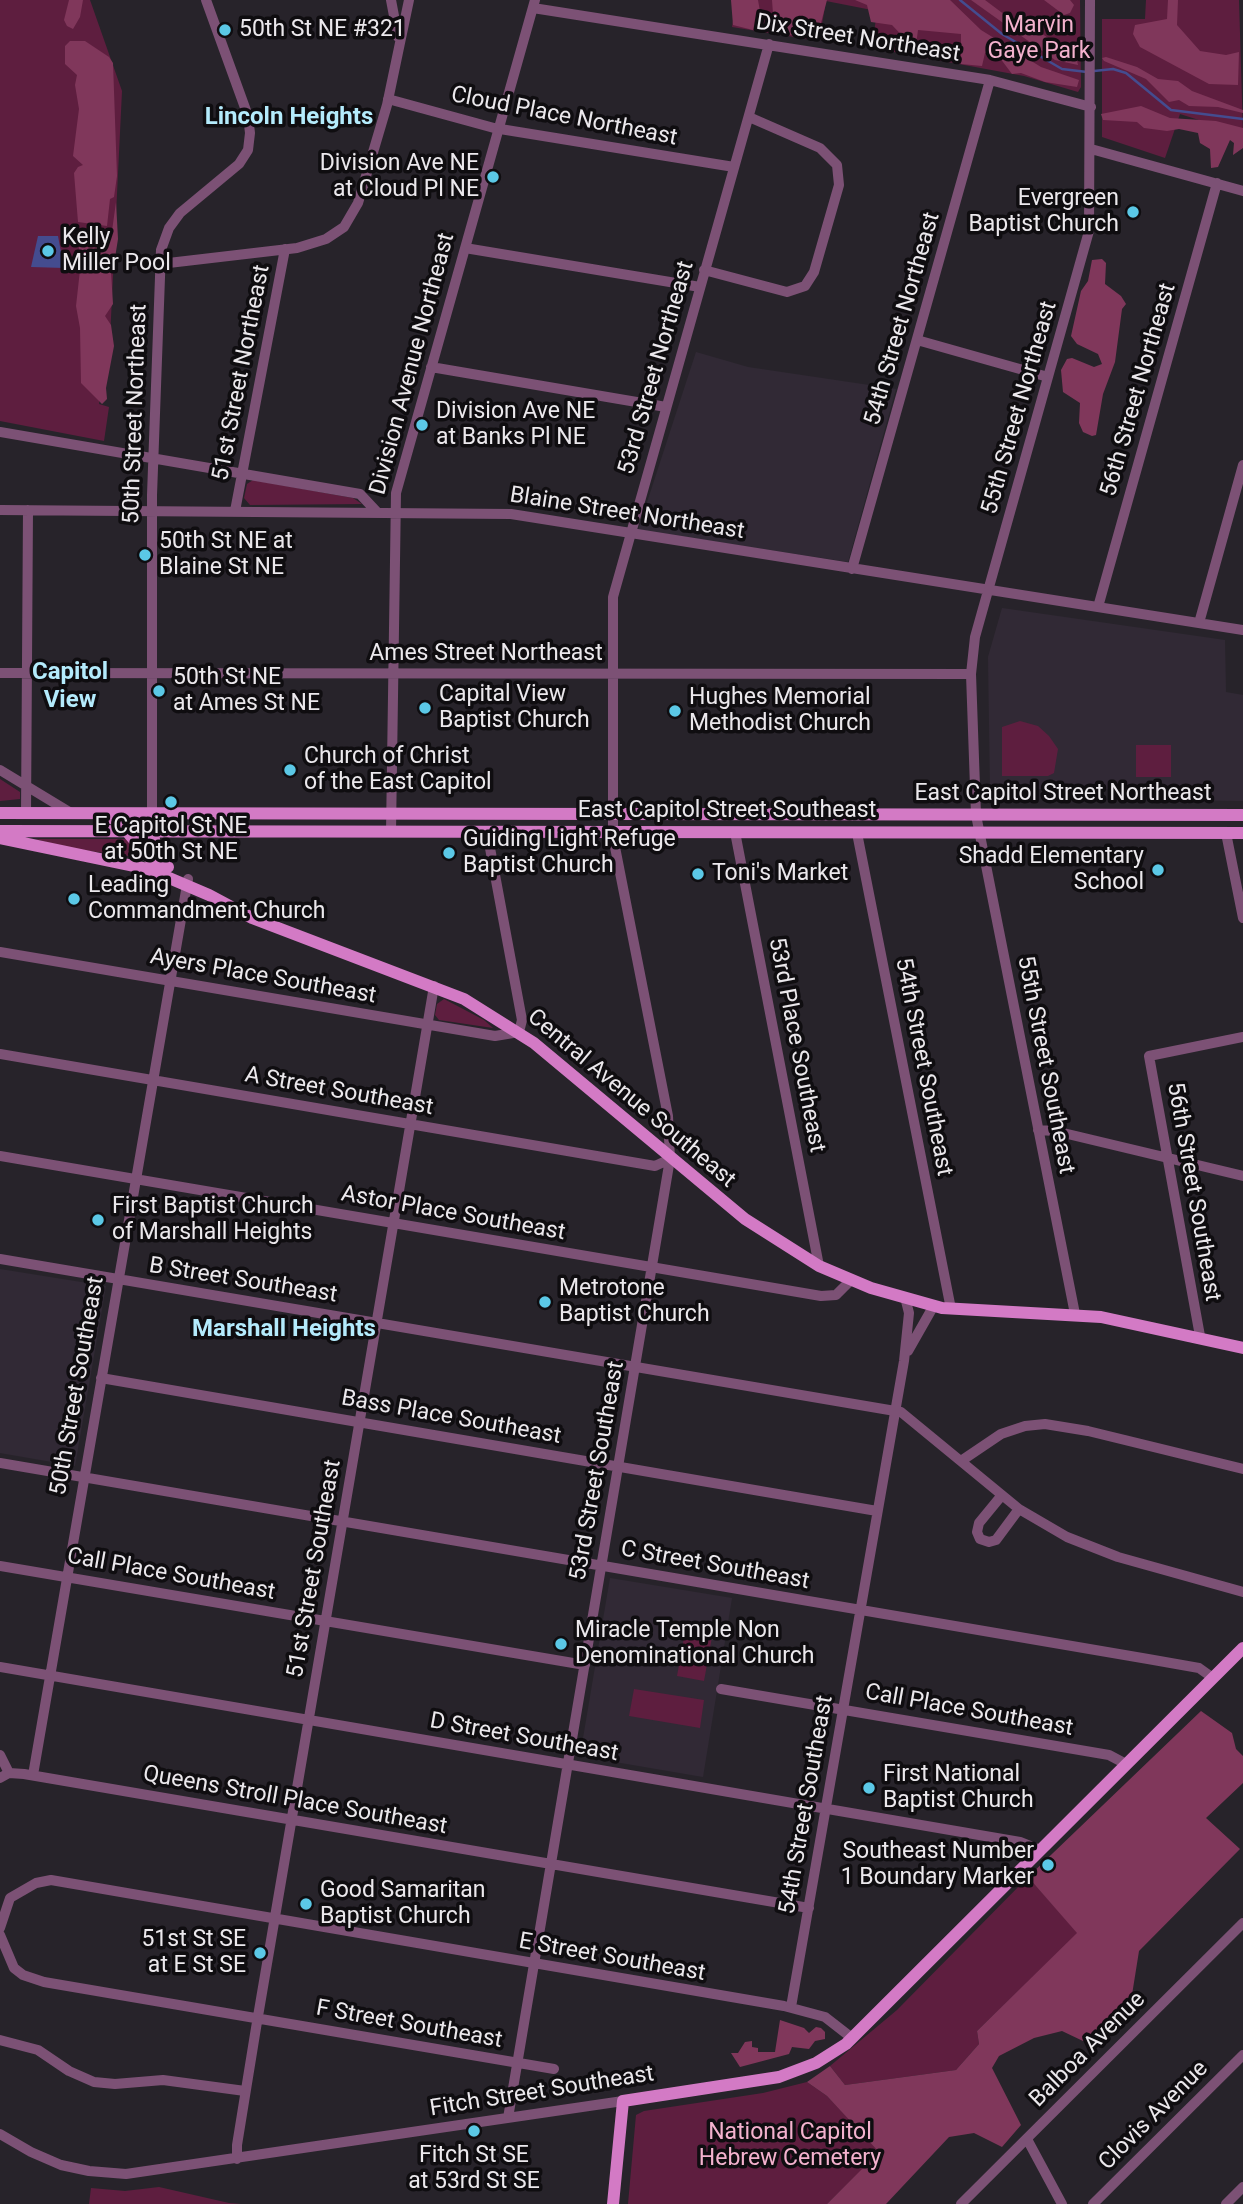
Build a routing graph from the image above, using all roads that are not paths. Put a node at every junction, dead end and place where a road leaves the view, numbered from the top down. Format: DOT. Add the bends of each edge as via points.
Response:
graph roads {
  1 [pos="206,0"];
  2 [pos="391,0"];
  3 [pos="409,0"];
  4 [pos="1090,0"];
  5 [pos="534,4"];
  6 [pos="769,44"];
  7 [pos="397,56"];
  8 [pos="990,80"];
  9 [pos="388,99"];
  10 [pos="1091,107"];
  11 [pos="749,117"];
  12 [pos="499,129"];
  13 [pos="1091,149"];
  14 [pos="734,167"];
  15 [pos="1217,183"];
  16 [pos="1243,191"];
  17 [pos="465,248"];
  18 [pos="285,249"];
  19 [pos="160,264"];
  20 [pos="704,270"];
  21 [pos="700,287"];
  22 [pos="917,340"];
  23 [pos="431,367"];
  24 [pos="1048,377"];
  25 [pos="666,407"];
  26 [pos="0,432"];
  27 [pos="153,459"];
  28 [pos="1243,465"];
  29 [pos="242,474"];
  30 [pos="0,510"];
  31 [pos="28,510"];
  32 [pos="152,510"];
  33 [pos="235,511"];
  34 [pos="376,511"];
  35 [pos="393,511"];
  36 [pos="629,534"];
  37 [pos="852,569"];
  38 [pos="989,590"];
  39 [pos="1098,607"];
  40 [pos="1199,623"];
  41 [pos="1243,630"];
  42 [pos="0,673"];
  43 [pos="27,673"];
  44 [pos="152,673"];
  45 [pos="393,673"];
  46 [pos="612,673"];
  47 [pos="971,674"];
  48 [pos="0,770"];
  49 [pos="26,785"];
  50 [pos="0,813"];
  51 [pos="26,813"];
  52 [pos="71,813"];
  53 [pos="102,813"];
  54 [pos="152,813"];
  55 [pos="392,814"];
  56 [pos="612,814"];
  57 [pos="1243,816"];
  58 [pos="978,824"];
  59 [pos="0,831"];
  60 [pos="128,832"];
  61 [pos="152,832"];
  62 [pos="391,832"];
  63 [pos="487,832"];
  64 [pos="612,832"];
  65 [pos="736,832"];
  66 [pos="858,833"];
  67 [pos="1226,833"];
  68 [pos="1243,833"];
  69 [pos="0,838"];
  70 [pos="173,872"];
  71 [pos="187,883"];
  72 [pos="1243,918"];
  73 [pos="0,952"];
  74 [pos="169,980"];
  75 [pos="434,986"];
  76 [pos="428,1025"];
  77 [pos="519,1032"];
  78 [pos="1243,1037"];
  79 [pos="0,1054"];
  80 [pos="152,1080"];
  81 [pos="411,1124"];
  82 [pos="1038,1130"];
  83 [pos="0,1156"];
  84 [pos="1167,1158"];
  85 [pos="670,1159"];
  86 [pos="1243,1177"];
  87 [pos="135,1179"];
  88 [pos="394,1223"];
  89 [pos="0,1259"];
  90 [pos="819,1265"];
  91 [pos="652,1268"];
  92 [pos="117,1280"];
  93 [pos="851,1280"];
  94 [pos="906,1301"];
  95 [pos="933,1307"];
  96 [pos="951,1309"];
  97 [pos="1075,1314"];
  98 [pos="376,1323"];
  99 [pos="1200,1336"];
  100 [pos="1243,1348"];
  101 [pos="904,1361"];
  102 [pos="635,1367"];
  103 [pos="101,1378"];
  104 [pos="895,1411"];
  105 [pos="359,1422"];
  106 [pos="961,1461"];
  107 [pos="0,1463"];
  108 [pos="618,1466"];
  109 [pos="1243,1469"];
  110 [pos="84,1478"];
  111 [pos="1002,1495"];
  112 [pos="1019,1508"];
  113 [pos="877,1511"];
  114 [pos="342,1522"];
  115 [pos="0,1566"];
  116 [pos="601,1566"];
  117 [pos="66,1577"];
  118 [pos="1243,1592"];
  119 [pos="860,1611"];
  120 [pos="326,1621"];
  121 [pos="1243,1648"];
  122 [pos="585,1665"];
  123 [pos="0,1667"];
  124 [pos="50,1676"];
  125 [pos="1213,1678"];
  126 [pos="721,1689"];
  127 [pos="843,1709"];
  128 [pos="309,1720"];
  129 [pos="0,1755"];
  130 [pos="1126,1764"];
  131 [pos="567,1765"];
  132 [pos="5,1775"];
  133 [pos="33,1775"];
  134 [pos="825,1810"];
  135 [pos="292,1820"];
  136 [pos="1040,1850"];
  137 [pos="551,1865"];
  138 [pos="808,1908"];
  139 [pos="275,1919"];
  140 [pos="1243,1923"];
  141 [pos="0,1928"];
  142 [pos="0,1935"];
  143 [pos="533,1964"];
  144 [pos="791,2007"];
  145 [pos="257,2018"];
  146 [pos="0,2040"];
  147 [pos="849,2041"];
  148 [pos="1243,2055"];
  149 [pos="517,2063"];
  150 [pos="554,2069"];
  151 [pos="245,2091"];
  152 [pos="623,2101"];
  153 [pos="508,2118"];
  154 [pos="0,2134"];
  155 [pos="1027,2139"];
  156 [pos="237,2159"];
  157 [pos="1243,2187"];
  158 [pos="613,2204"];
  159 [pos="961,2204"];
  160 [pos="1062,2204"];
  161 [pos="1093,2204"];
  162 [pos="1226,2204"];
  1 -- 19 [label="street, 50th Street Northeast" via="248,116 249,143 233,171 176,218 163,242"];
  2 -- 7 [label="street"];
  3 -- 7 [label="street, 51st Street Northeast"];
  4 -- 10 [label="street, 55th Street Northeast"];
  5 -- 6 [label="street, Dix Street Northeast"];
  5 -- 12 [label="street, Division Avenue Northeast"];
  6 -- 8 [label="street, Dix Street Northeast"];
  6 -- 11 [label="street, 53rd Street Northeast"];
  7 -- 9 [label="street, 51st Street Northeast"];
  8 -- 10 [label="street, Dix Street Northeast"];
  8 -- 22 [label="street, 54th Street Northeast"];
  9 -- 12 [label="street, Cloud Place Northeast"];
  9 -- 18 [label="street, 51st Street Northeast" via="350,220 326,239"];
  10 -- 13 [label="street, 55th Street Northeast"];
  11 -- 14 [label="street, 53rd Street Northeast"];
  11 -- 20 [label="street" via="820,148 837,165 839,185 816,267 805,286 787,292"];
  12 -- 14 [label="street, Cloud Place Northeast"];
  12 -- 17 [label="street, Division Avenue Northeast"];
  13 -- 15 [label="street"];
  13 -- 24 [label="street, 55th Street Northeast" via="1088,231"];
  14 -- 20 [label="street, 53rd Street Northeast"];
  15 -- 16 [label="street"];
  15 -- 39 [label="street, 56th Street Northeast"];
  17 -- 21 [label="street"];
  17 -- 23 [label="street, Division Avenue Northeast"];
  18 -- 19 [label="street"];
  18 -- 29 [label="street, 51st Street Northeast"];
  19 -- 27 [label="street, 50th Street Northeast"];
  20 -- 21 [label="street, 53rd Street Northeast"];
  21 -- 25 [label="street, 53rd Street Northeast"];
  22 -- 24 [label="street"];
  22 -- 37 [label="street, 54th Street Northeast"];
  23 -- 25 [label="street"];
  23 -- 35 [label="street, Division Avenue Northeast"];
  24 -- 38 [label="street, 55th Street Northeast"];
  25 -- 36 [label="street, 53rd Street Northeast"];
  26 -- 27 [label="street"];
  27 -- 29 [label="street"];
  27 -- 32 [label="street, 50th Street Northeast"];
  28 -- 40 [label="street"];
  29 -- 33 [label="street, 51st Street Northeast"];
  29 -- 34 [label="street" via="359,494"];
  30 -- 31 [label="street, Blaine Street Northeast"];
  31 -- 32 [label="street, Blaine Street Northeast"];
  31 -- 43 [label="street"];
  32 -- 33 [label="street, Blaine Street Northeast"];
  32 -- 44 [label="street, 50th Street Northeast"];
  33 -- 34 [label="street, Blaine Street Northeast"];
  34 -- 35 [label="street, Blaine Street Northeast"];
  35 -- 36 [label="street, Blaine Street Northeast" via="511,514"];
  35 -- 45 [label="street, Division Avenue Northeast"];
  36 -- 37 [label="street, Blaine Street Northeast"];
  36 -- 46 [label="street, 53rd Street Northeast" via="613,597"];
  37 -- 38 [label="street, Blaine Street Northeast"];
  38 -- 39 [label="street, Blaine Street Northeast"];
  38 -- 47 [label="street, 55th Street Northeast" via="975,637"];
  39 -- 40 [label="street, Blaine Street Northeast"];
  40 -- 41 [label="street, Blaine Street Northeast"];
  42 -- 43 [label="street, Ames Street Northeast"];
  43 -- 44 [label="street, Ames Street Northeast"];
  43 -- 49 [label="street"];
  44 -- 45 [label="street, Ames Street Northeast"];
  44 -- 54 [label="street, 50th Street Northeast"];
  45 -- 46 [label="street, Ames Street Northeast"];
  45 -- 55 [label="street, Division Avenue Northeast"];
  46 -- 47 [label="street, Ames Street Northeast"];
  46 -- 56 [label="street, 53rd Street Northeast"];
  47 -- 58 [label="street, 55th Street Northeast"];
  48 -- 49 [label="street"];
  49 -- 51 [label="street"];
  49 -- 52 [label="street"];
  50 -- 51 [label="main road, East Capitol Street Northeast"];
  51 -- 52 [label="main road, East Capitol Street Northeast"];
  52 -- 53 [label="main road, East Capitol Street Northeast"];
  53 -- 54 [label="main road, East Capitol Street Northeast"];
  53 -- 60 [label="main road"];
  54 -- 55 [label="main road, East Capitol Street Northeast"];
  54 -- 61 [label="street, 50th Street Northeast"];
  55 -- 56 [label="main road, East Capitol Street Northeast"];
  55 -- 62 [label="street, Division Avenue Northeast"];
  56 -- 58 [label="main road, East Capitol Street Northeast"];
  56 -- 64 [label="street, 53rd Street Northeast"];
  57 -- 58 [label="main road, East Capitol Street Northeast"];
  58 -- 66 [label="main road, East Capitol Street Southeast"];
  58 -- 67 [label="main road, East Capitol Street Southeast"];
  58 -- 82 [label="street, 55th Street Southeast"];
  59 -- 60 [label="main road, East Capitol Street Southeast"];
  60 -- 61 [label="main road, East Capitol Street Southeast"];
  60 -- 70 [label="main road" via="154,863"];
  61 -- 62 [label="main road, East Capitol Street Southeast"];
  61 -- 70 [label="main road" via="158,855"];
  62 -- 63 [label="main road, East Capitol Street Southeast"];
  63 -- 64 [label="main road, East Capitol Street Southeast"];
  63 -- 77 [label="street" via="522,1016"];
  64 -- 65 [label="main road, East Capitol Street Southeast"];
  64 -- 85 [label="street, 53rd Street Southeast" via="668,1116"];
  65 -- 66 [label="main road, East Capitol Street Southeast"];
  65 -- 90 [label="street, 53rd Place Southeast"];
  66 -- 96 [label="street, 54th Street Southeast"];
  67 -- 68 [label="main road, East Capitol Street Southeast"];
  67 -- 72 [label="street"];
  69 -- 71 [label="main road, Central Avenue Southeast" via="131,863"];
  70 -- 71 [label="main road"];
  71 -- 74 [label="street, 50th Street Southeast"];
  71 -- 75 [label="main road, Central Avenue Southeast" via="251,918"];
  73 -- 74 [label="street, Ayers Place Southeast"];
  74 -- 76 [label="street, Ayers Place Southeast"];
  74 -- 80 [label="street, 50th Street Southeast"];
  75 -- 76 [label="street, 51st Street Southeast"];
  75 -- 77 [label="main road, Central Avenue Southeast"];
  76 -- 77 [label="street, Ayers Place Southeast" via="495,1036"];
  76 -- 81 [label="street, 51st Street Southeast"];
  77 -- 85 [label="main road, Central Avenue Southeast"];
  78 -- 84 [label="street, 56th Street Southeast" via="1149,1056"];
  79 -- 80 [label="street, A Street Southeast"];
  80 -- 81 [label="street, A Street Southeast"];
  80 -- 87 [label="street, 50th Street Southeast"];
  81 -- 85 [label="street, A Street Southeast" via="655,1166"];
  81 -- 88 [label="street, 51st Street Southeast"];
  82 -- 84 [label="street" via="1055,1130"];
  82 -- 97 [label="street, 55th Street Southeast"];
  83 -- 87 [label="street, Astor Place Southeast"];
  84 -- 86 [label="street"];
  84 -- 99 [label="street, 56th Street Southeast"];
  85 -- 90 [label="main road, Central Avenue Southeast" via="745,1219"];
  85 -- 91 [label="street, 53rd Street Southeast"];
  87 -- 88 [label="street, Astor Place Southeast"];
  87 -- 92 [label="street, 50th Street Southeast"];
  88 -- 91 [label="street, Astor Place Southeast"];
  88 -- 98 [label="street, 51st Street Southeast"];
  89 -- 92 [label="street, B Street Southeast"];
  90 -- 93 [label="main road, Central Avenue Southeast"];
  91 -- 93 [label="street, Astor Place Southeast" via="825,1297 836,1295"];
  91 -- 102 [label="street, 53rd Street Southeast"];
  92 -- 98 [label="street, B Street Southeast"];
  92 -- 103 [label="street, 50th Street Southeast"];
  93 -- 94 [label="main road, Central Avenue Southeast"];
  94 -- 95 [label="main road, Central Avenue Southeast"];
  94 -- 101 [label="street, 54th Street Southeast"];
  95 -- 96 [label="main road, Central Avenue Southeast"];
  95 -- 101 [label="street, 54th Street Southeast"];
  96 -- 97 [label="main road, Central Avenue Southeast"];
  97 -- 99 [label="main road, Central Avenue Southeast"];
  98 -- 102 [label="street, B Street Southeast"];
  98 -- 105 [label="street, 51st Street Southeast"];
  99 -- 100 [label="main road, Central Avenue Southeast"];
  101 -- 104 [label="street, 54th Street Southeast"];
  102 -- 104 [label="street, B Street Southeast"];
  102 -- 108 [label="street, 53rd Street Southeast"];
  103 -- 105 [label="street, Bass Place Southeast"];
  103 -- 110 [label="street, 50th Street Southeast"];
  104 -- 106 [label="street" via="909,1417"];
  104 -- 113 [label="street, 54th Street Southeast"];
  105 -- 108 [label="street, Bass Place Southeast"];
  105 -- 114 [label="street, 51st Street Southeast"];
  106 -- 109 [label="street" via="1001,1434 1045,1424"];
  106 -- 111 [label="street"];
  107 -- 110 [label="street, C Street Southeast"];
  108 -- 113 [label="street, Bass Place Southeast"];
  108 -- 116 [label="street, 53rd Street Southeast"];
  110 -- 114 [label="street, C Street Southeast"];
  110 -- 117 [label="street, 50th Street Southeast"];
  111 -- 112 [label="street"];
  111 -- 112 [label="street" via="977,1527 980,1539 996,1539"];
  112 -- 118 [label="street" via="1067,1537 1107,1553"];
  113 -- 119 [label="street, 54th Street Southeast"];
  114 -- 116 [label="street, C Street Southeast"];
  114 -- 120 [label="street, 51st Street Southeast"];
  115 -- 117 [label="street, Call Place Southeast"];
  116 -- 119 [label="street, C Street Southeast"];
  116 -- 122 [label="street, 53rd Street Southeast"];
  117 -- 120 [label="street, Call Place Southeast"];
  117 -- 124 [label="street, 50th Street Southeast"];
  119 -- 125 [label="street, C Street Southeast" via="1199,1668"];
  119 -- 127 [label="street, 54th Street Southeast"];
  120 -- 122 [label="street, Call Place Southeast"];
  120 -- 128 [label="street, 51st Street Southeast"];
  121 -- 125 [label="main road, Fitch Street Southeast"];
  122 -- 131 [label="street, 53rd Street Southeast"];
  123 -- 124 [label="street, D Street Southeast"];
  124 -- 128 [label="street, D Street Southeast"];
  124 -- 133 [label="street, 50th Street Southeast"];
  125 -- 130 [label="main road, Fitch Street Southeast"];
  126 -- 127 [label="street, Call Place Southeast"];
  127 -- 130 [label="street, Call Place Southeast" via="1109,1755"];
  127 -- 134 [label="street, 54th Street Southeast"];
  128 -- 131 [label="street, D Street Southeast"];
  128 -- 135 [label="street, 51st Street Southeast"];
  129 -- 132 [label="street"];
  130 -- 136 [label="main road, Fitch Street Southeast"];
  131 -- 134 [label="street, D Street Southeast"];
  131 -- 137 [label="street, 53rd Street Southeast"];
  132 -- 133 [label="street"];
  133 -- 135 [label="street, Queens Stroll Place Southeast"];
  134 -- 136 [label="street, D Street Southeast" via="1020,1842"];
  134 -- 138 [label="street, 54th Street Southeast"];
  135 -- 137 [label="street, Queens Stroll Place Southeast"];
  135 -- 139 [label="street, 51st Street Southeast"];
  136 -- 147 [label="main road, Fitch Street Southeast"];
  137 -- 138 [label="street, Queens Stroll Place Southeast"];
  137 -- 143 [label="street, 53rd Street Southeast"];
  138 -- 144 [label="street, 54th Street Southeast"];
  139 -- 141 [label="street, E Street Southeast" via="51,1880 36,1882 10,1898"];
  139 -- 143 [label="street, E Street Southeast"];
  139 -- 145 [label="street, 51st Street Southeast"];
  140 -- 155 [label="street, Balboa Avenue"];
  142 -- 145 [label="street, F Street Southeast" via="14,1968 31,1979"];
  143 -- 144 [label="street, E Street Southeast"];
  143 -- 149 [label="street, 53rd Street Southeast"];
  144 -- 147 [label="street, E Street Southeast" via="825,2017"];
  145 -- 149 [label="street, F Street Southeast"];
  145 -- 151 [label="street, 51st Street Southeast"];
  146 -- 151 [label="street" via="38,2050 94,2082 163,2080"];
  147 -- 152 [label="main road, Fitch Street Southeast" via="817,2063 779,2077"];
  148 -- 161 [label="street, Clovis Avenue"];
  149 -- 150 [label="street, F Street Southeast"];
  149 -- 153 [label="street, 53rd Street Southeast"];
  151 -- 156 [label="street, 51st Street Southeast"];
  152 -- 153 [label="street, Fitch Street Southeast"];
  152 -- 158 [label="main road"];
  153 -- 156 [label="street, Fitch Street Southeast"];
  154 -- 156 [label="street, Fitch Street Southeast" via="49,2160 101,2173 155,2172"];
  155 -- 159 [label="street, Balboa Avenue"];
  155 -- 160 [label="street"];
  157 -- 162 [label="street"];
}
